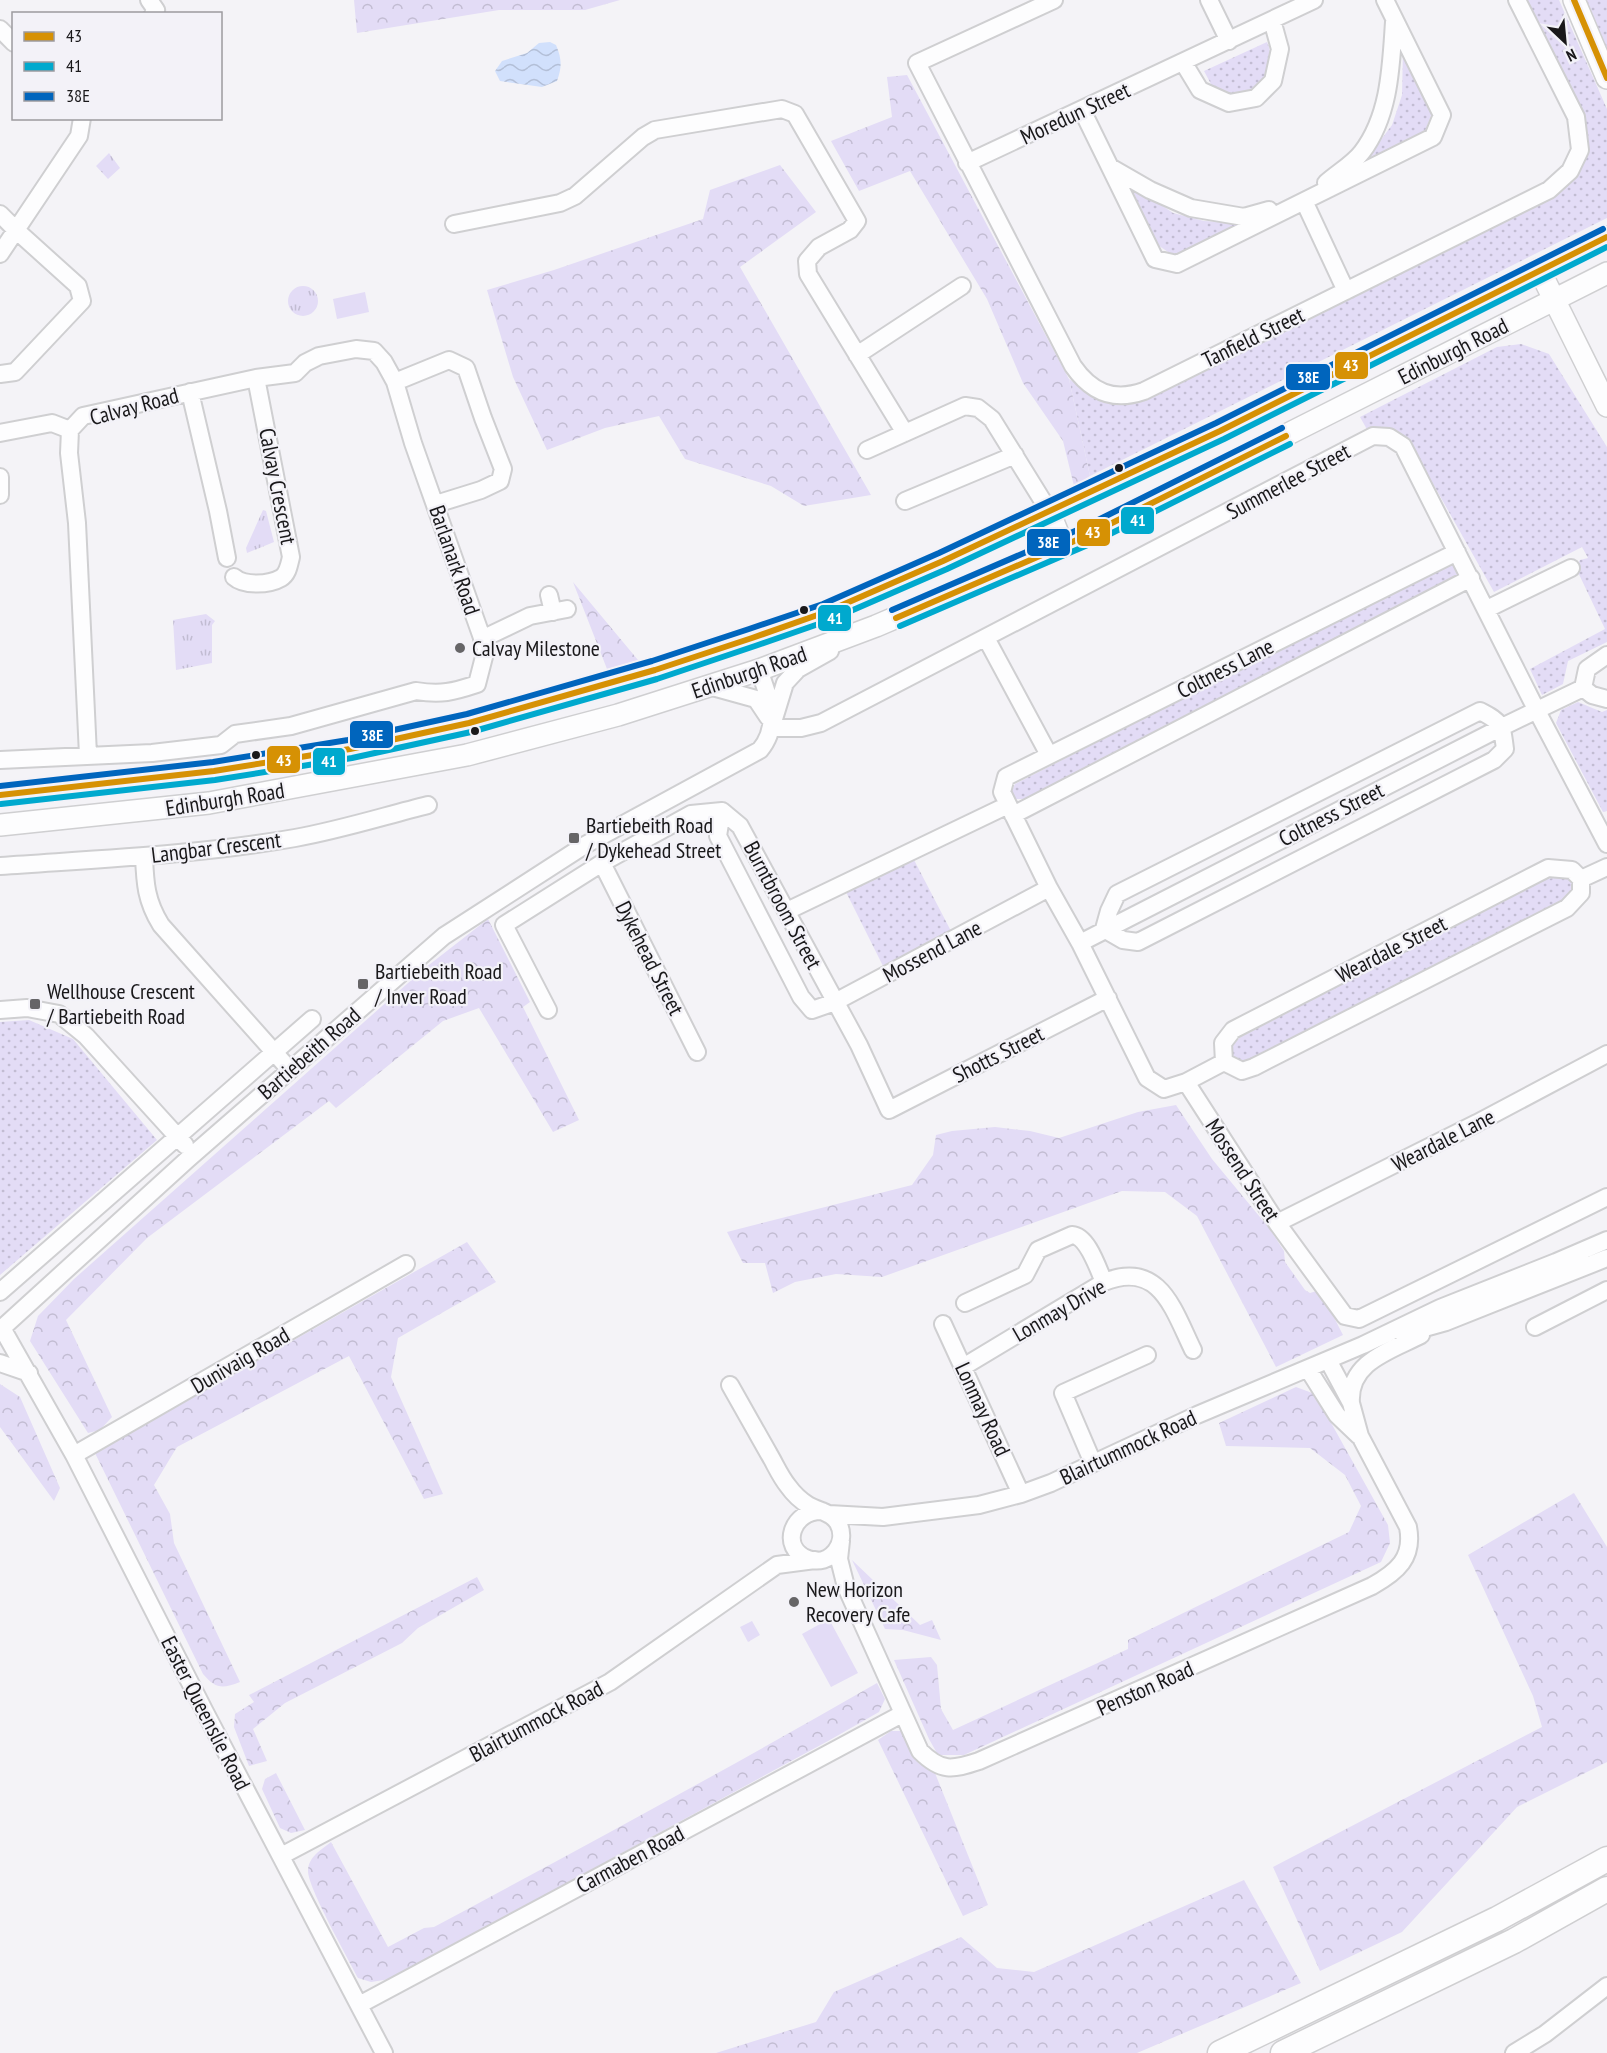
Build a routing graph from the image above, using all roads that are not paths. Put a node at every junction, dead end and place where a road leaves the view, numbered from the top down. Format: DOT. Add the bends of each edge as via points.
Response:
graph roads {
  1 [pos="1054,0"];
  2 [pos="1209,0"];
  3 [pos="1314,0"];
  4 [pos="1385,0"];
  5 [pos="1517,0"];
  6 [pos="1574,0"];
  7 [pos="1272,20"];
  8 [pos="1395,20"];
  9 [pos="0,29"];
  10 [pos="12,41"];
  11 [pos="1229,41"];
  12 [pos="1183,62"];
  13 [pos="1607,78"];
  14 [pos="1082,110"];
  15 [pos="82,120"];
  16 [pos="967,163"];
  17 [pos="1110,167"];
  18 [pos="1304,201"];
  19 [pos="0,214"];
  20 [pos="454,224"];
  21 [pos="16,231"];
  22 [pos="1607,237"];
  23 [pos="0,254"];
  24 [pos="1539,269"];
  25 [pos="1607,273"];
  26 [pos="962,286"];
  27 [pos="1346,291"];
  28 [pos="1553,299"];
  29 [pos="857,355"];
  30 [pos="0,374"];
  31 [pos="256,378"];
  32 [pos="395,382"];
  33 [pos="190,392"];
  34 [pos="1607,406"];
  35 [pos="70,430"];
  36 [pos="0,433"];
  37 [pos="905,433"];
  38 [pos="867,450"];
  39 [pos="1015,454"];
  40 [pos="0,477"];
  41 [pos="0,495"];
  42 [pos="904,501"];
  43 [pos="436,504"];
  44 [pos="1049,511"];
  45 [pos="1063,546"];
  46 [pos="1457,552"];
  47 [pos="227,558"];
  48 [pos="1571,568"];
  49 [pos="234,577"];
  50 [pos="1471,578"];
  51 [pos="549,594"];
  52 [pos="1487,609"];
  53 [pos="876,626"];
  54 [pos="752,638"];
  55 [pos="482,639"];
  56 [pos="986,639"];
  57 [pos="1607,655"];
  58 [pos="759,670"];
  59 [pos="709,686"];
  60 [pos="1583,688"];
  61 [pos="1607,699"];
  62 [pos="1537,711"];
  63 [pos="772,726"];
  64 [pos="1502,727"];
  65 [pos="88,755"];
  66 [pos="1049,755"];
  67 [pos="0,760"];
  68 [pos="0,795"];
  69 [pos="1008,804"];
  70 [pos="428,806"];
  71 [pos="722,811"];
  72 [pos="0,825"];
  73 [pos="1607,844"];
  74 [pos="144,856"];
  75 [pos="602,863"];
  76 [pos="0,866"];
  77 [pos="1607,867"];
  78 [pos="1581,879"];
  79 [pos="1049,888"];
  80 [pos="787,911"];
  81 [pos="1104,929"];
  82 [pos="1080,943"];
  83 [pos="1108,998"];
  84 [pos="835,1002"];
  85 [pos="0,1010"];
  86 [pos="548,1010"];
  87 [pos="812,1010"];
  88 [pos="312,1018"];
  89 [pos="697,1052"];
  90 [pos="274,1053"];
  91 [pos="1607,1054"];
  92 [pos="1224,1062"];
  93 [pos="290,1070"];
  94 [pos="1186,1082"];
  95 [pos="888,1110"];
  96 [pos="178,1138"];
  97 [pos="193,1155"];
  98 [pos="1607,1197"];
  99 [pos="1277,1223"];
  100 [pos="1607,1240"];
  101 [pos="1607,1258"];
  102 [pos="406,1264"];
  103 [pos="1104,1282"];
  104 [pos="1607,1290"];
  105 [pos="0,1292"];
  106 [pos="964,1303"];
  107 [pos="1446,1323"];
  108 [pos="943,1324"];
  109 [pos="1535,1327"];
  110 [pos="1,1329"];
  111 [pos="1363,1345"];
  112 [pos="1193,1350"];
  113 [pos="1147,1355"];
  114 [pos="1328,1360"];
  115 [pos="0,1363"];
  116 [pos="963,1366"];
  117 [pos="1308,1368"];
  118 [pos="29,1373"];
  119 [pos="730,1385"];
  120 [pos="1351,1403"];
  121 [pos="1360,1436"];
  122 [pos="74,1455"];
  123 [pos="1093,1463"];
  124 [pos="787,1485"];
  125 [pos="1021,1494"];
  126 [pos="825,1512"];
  127 [pos="883,1517"];
  128 [pos="793,1532"];
  129 [pos="841,1540"];
  130 [pos="817,1560"];
  131 [pos="777,1565"];
  132 [pos="846,1587"];
  133 [pos="902,1714"];
  134 [pos="281,1856"];
  135 [pos="1607,1859"];
  136 [pos="1607,1889"];
  137 [pos="1607,1986"];
  138 [pos="359,2005"];
  139 [pos="384,2053"];
  140 [pos="1220,2053"];
  141 [pos="1283,2053"];
  142 [pos="1514,2053"];
  1 -- 16 [label="street, Tanfield Street" via="917,63"];
  2 -- 11 [label="street"];
  3 -- 7 [label="street, Moredun Street"];
  4 -- 8 [label="street"];
  5 -- 27 [label="street, Tanfield Street" via="1576,117 1580,150 1570,171 1549,190"];
  6 -- 13 [label="main road"];
  7 -- 11 [label="street, Moredun Street"];
  7 -- 12 [label="street" via="1281,49 1273,81 1256,98 1229,103 1200,90"];
  8 -- 18 [label="street" via="1391,72 1382,115 1361,153"];
  8 -- 18 [label="street" via="1442,115 1433,137"];
  9 -- 10 [label="street"];
  11 -- 12 [label="street, Moredun Street"];
  12 -- 14 [label="street, Moredun Street"];
  14 -- 16 [label="street, Moredun Street"];
  14 -- 17 [label="street"];
  15 -- 21 [label="street" via="79,136"];
  16 -- 27 [label="street, Tanfield Street" via="1073,366 1083,381 1108,393 1124,396 1144,391"];
  17 -- 18 [label="street" via="1191,208 1244,217"];
  17 -- 18 [label="street" via="1155,259 1177,264"];
  18 -- 27 [label="street"];
  19 -- 21 [label="street"];
  20 -- 29 [label="street" via="560,203 575,196 655,130 788,111 795,114 857,221 850,230 819,246 807,261 808,274"];
  21 -- 23 [label="street"];
  21 -- 30 [label="street" via="78,286 82,301 15,372"];
  22 -- 24 [label="main road, Edinburgh Road"];
  24 -- 28 [label="main road"];
  24 -- 44 [label="main road, Edinburgh Road" via="1220,431"];
  25 -- 28 [label="main road, Edinburgh Road"];
  26 -- 29 [label="street"];
  28 -- 34 [label="main road"];
  28 -- 45 [label="main road, Edinburgh Road"];
  29 -- 37 [label="street"];
  31 -- 32 [label="street, Calvay Road" via="295,373 319,356 356,349 374,351"];
  31 -- 33 [label="street, Calvay Road"];
  31 -- 49 [label="street, Calvay Crescent" via="291,557 288,571 280,578 251,584"];
  32 -- 43 [label="street, Barlanark Road"];
  32 -- 43 [label="street" via="449,360 466,368 503,469 500,481"];
  33 -- 35 [label="street, Calvay Road" via="83,416"];
  33 -- 47 [label="street"];
  35 -- 36 [label="street" via="52,423"];
  35 -- 65 [label="street, Calvay Road"];
  37 -- 38 [label="street"];
  37 -- 39 [label="street" via="965,406 978,408 992,419"];
  39 -- 42 [label="street"];
  39 -- 44 [label="street"];
  40 -- 41 [label="street"];
  43 -- 55 [label="street, Barlanark Road"];
  44 -- 45 [label="main road"];
  44 -- 54 [label="main road, Edinburgh Road" via="826,612"];
  45 -- 53 [label="main road, Edinburgh Road"];
  46 -- 50 [label="street, Summerlee Street"];
  46 -- 56 [label="street, Summerlee Street" via="1403,446 1389,437 1373,436"];
  46 -- 66 [label="street, Coltness Lane"];
  48 -- 52 [label="street"];
  50 -- 52 [label="street, Summerlee Street"];
  50 -- 69 [label="street, Coltness Lane"];
  51 -- 55 [label="street" via="560,610 530,616"];
  52 -- 62 [label="street, Summerlee Street"];
  53 -- 58 [label="main road, Edinburgh Road"];
  53 -- 63 [label="street, Bartiebeith Road" via="861,640 798,669 785,683"];
  54 -- 58 [label="main road"];
  54 -- 68 [label="main road, Edinburgh Road" via="480,720 361,746 214,771"];
  55 -- 65 [label="street, Barlanark Road" via="486,649 477,684 451,693 416,691 291,726 235,734 221,745"];
  56 -- 63 [label="street, Summerlee Street" via="821,723 801,728"];
  56 -- 66 [label="street"];
  57 -- 60 [label="street" via="1587,669"];
  58 -- 59 [label="main road, Edinburgh Road"];
  58 -- 63 [label="street"];
  59 -- 63 [label="street" via="756,699"];
  59 -- 72 [label="main road, Edinburgh Road" via="467,755 362,776 209,803"];
  60 -- 61 [label="street"];
  60 -- 62 [label="street, Coltness Street"];
  62 -- 64 [label="street, Coltness Street"];
  62 -- 73 [label="street, Summerlee Street"];
  63 -- 93 [label="street, Bartiebeith Road" via="756,753 585,844 444,936"];
  64 -- 81 [label="street, Coltness Street"];
  64 -- 81 [label="street" via="1480,711 1117,894"];
  64 -- 81 [label="street" via="1505,748 1494,760 1149,937 1138,942 1123,940"];
  65 -- 67 [label="street, Barlanark Road"];
  66 -- 69 [label="street, Coltness Lane" via="1006,777"];
  69 -- 79 [label="street"];
  69 -- 80 [label="street, Coltness Lane"];
  70 -- 74 [label="street, Langbar Crescent" via="298,838"];
  71 -- 75 [label="street" via="691,814"];
  71 -- 80 [label="street, Burntbroom Street" via="740,826"];
  71 -- 87 [label="street, Burntbroom Street" via="718,836 801,997"];
  74 -- 76 [label="street, Langbar Crescent"];
  74 -- 90 [label="street" via="145,886 160,925"];
  75 -- 86 [label="street" via="504,925"];
  75 -- 89 [label="street, Dykehead Street"];
  77 -- 78 [label="street"];
  78 -- 92 [label="street, Weardale Street" via="1581,893 1567,908 1254,1066 1242,1071"];
  78 -- 92 [label="street, Weardale Street" via="1572,870 1548,868 1233,1030 1223,1043"];
  79 -- 82 [label="street"];
  79 -- 84 [label="street, Mossend Lane"];
  80 -- 84 [label="street, Burntbroom Street"];
  81 -- 82 [label="street, Coltness Street"];
  82 -- 83 [label="street"];
  83 -- 94 [label="street" via="1147,1078 1164,1089"];
  83 -- 95 [label="street, Shotts Street"];
  84 -- 87 [label="street, Mossend Lane"];
  84 -- 95 [label="street, Burntbroom Street"];
  85 -- 96 [label="street" via="27,1008 59,1014 86,1036"];
  88 -- 90 [label="street, Bartiebeith Road"];
  90 -- 93 [label="street"];
  90 -- 96 [label="street, Bartiebeith Road"];
  91 -- 99 [label="street, Weardale Lane"];
  92 -- 94 [label="street"];
  93 -- 97 [label="street, Bartiebeith Road"];
  94 -- 99 [label="street, Mossend Street"];
  96 -- 97 [label="street"];
  96 -- 105 [label="street, Bartiebeith Road"];
  97 -- 110 [label="street, Bartiebeith Road"];
  98 -- 99 [label="street, Mossend Street" via="1359,1319 1344,1316"];
  100 -- 111 [label="street, Blairtummock Road" via="1440,1308"];
  101 -- 107 [label="street, Blairtummock Road"];
  102 -- 122 [label="street, Dunivaig Road"];
  103 -- 106 [label="street" via="1084,1240 1072,1235 1038,1250 1025,1275"];
  103 -- 112 [label="street, Lonmay Drive" via="1134,1276 1155,1283 1165,1294"];
  103 -- 116 [label="street, Lonmay Drive"];
  104 -- 109 [label="street"];
  107 -- 111 [label="street, Blairtummock Road"];
  107 -- 120 [label="street" via="1369,1362 1354,1380"];
  108 -- 116 [label="street, Lonmay Road"];
  110 -- 118 [label="street, Easter Queenslie Road"];
  111 -- 114 [label="street, Blairtummock Road"];
  113 -- 123 [label="street" via="1062,1394"];
  114 -- 117 [label="street, Blairtummock Road"];
  114 -- 120 [label="street, Penston Road"];
  115 -- 118 [label="street"];
  116 -- 125 [label="street, Lonmay Road"];
  117 -- 121 [label="street, Penston Road" via="1337,1415"];
  117 -- 123 [label="street, Blairtummock Road"];
  118 -- 122 [label="street, Easter Queenslie Road"];
  119 -- 124 [label="street"];
  120 -- 121 [label="street, Penston Road"];
  121 -- 133 [label="street, Penston Road" via="1408,1527 1410,1541 1405,1558 1390,1576 970,1764 946,1768 929,1761"];
  122 -- 134 [label="street, Easter Queenslie Road"];
  123 -- 125 [label="street, Blairtummock Road"];
  124 -- 126 [label="street" via="803,1502"];
  124 -- 128 [label="street"];
  125 -- 127 [label="street, Blairtummock Road" via="979,1505"];
  126 -- 127 [label="street, Blairtummock Road"];
  126 -- 128 [label="street" via="806,1513"];
  126 -- 129 [label="street" via="840,1525"];
  127 -- 129 [label="street, Blairtummock Road" via="856,1526"];
  128 -- 130 [label="street" via="801,1555"];
  128 -- 131 [label="street, Blairtummock Road"];
  129 -- 130 [label="street" via="832,1555"];
  129 -- 132 [label="street" via="839,1559"];
  130 -- 131 [label="street, Blairtummock Road"];
  130 -- 132 [label="street"];
  131 -- 134 [label="street, Blairtummock Road" via="610,1682"];
  132 -- 133 [label="street, Penston Road"];
  133 -- 138 [label="street, Carmaben Road"];
  134 -- 138 [label="street, Easter Queenslie Road"];
  135 -- 140 [label="highway" via="1497,1919"];
  136 -- 141 [label="highway" via="1514,1941"];
  137 -- 142 [label="street"];
  138 -- 139 [label="street, Easter Queenslie Road"];
}
